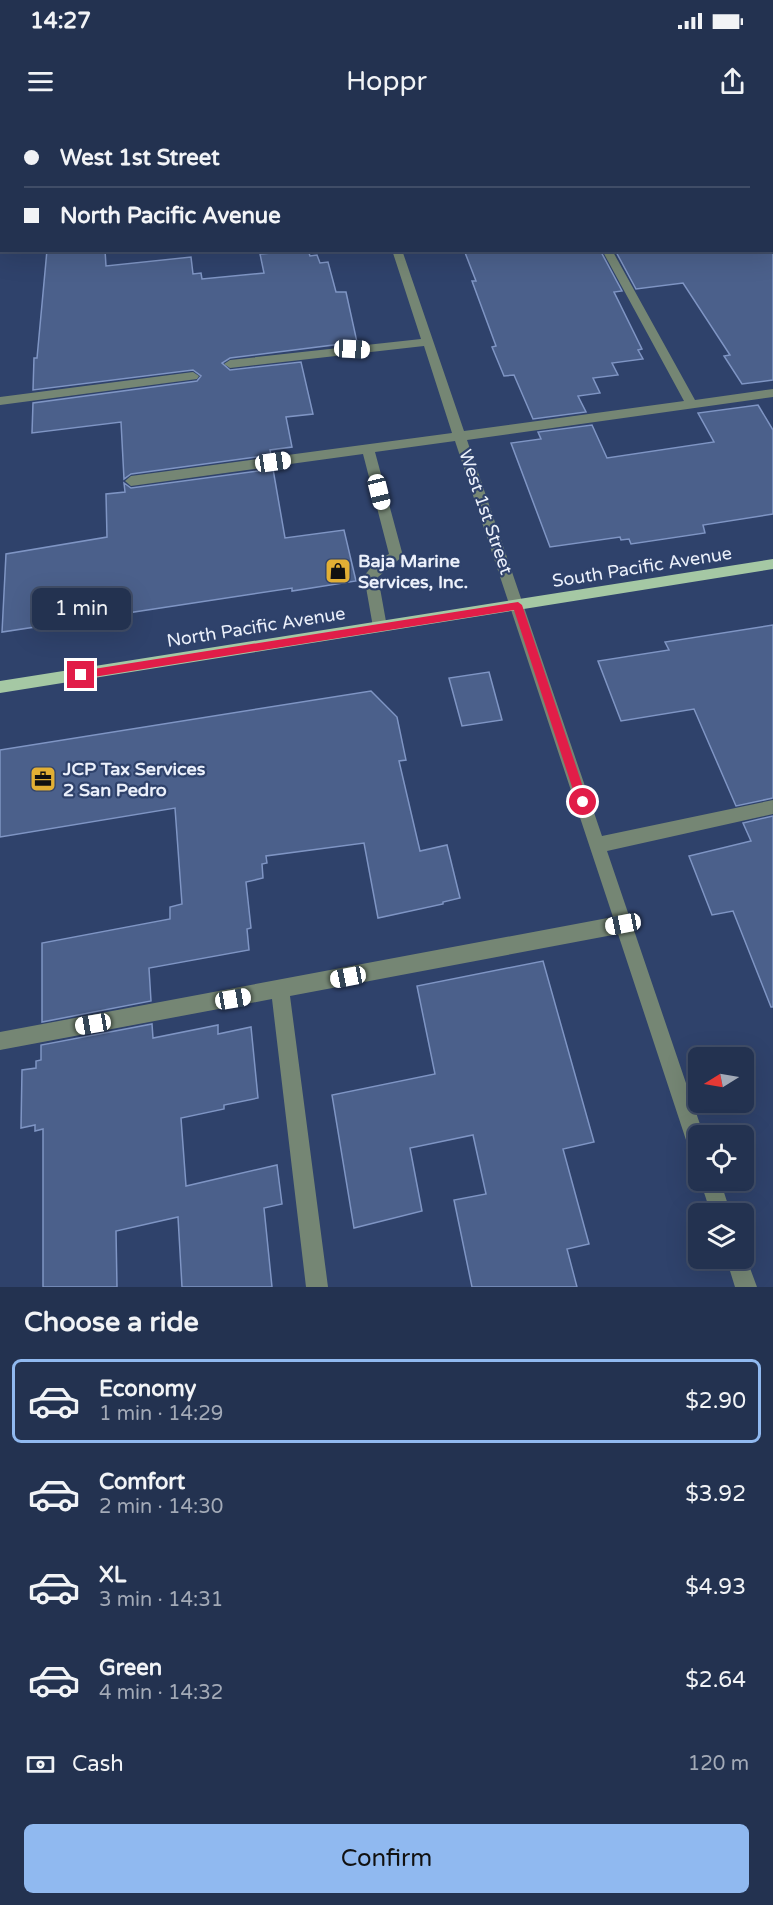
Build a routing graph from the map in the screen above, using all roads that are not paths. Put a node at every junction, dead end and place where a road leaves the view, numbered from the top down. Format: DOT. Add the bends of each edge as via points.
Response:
graph roads {
  1 [pos="398,252"];
  2 [pos="608,252"];
  3 [pos="428,342"];
  4 [pos="230,364"];
  5 [pos="193,376"];
  6 [pos="773,393"];
  7 [pos="0,401"];
  8 [pos="692,405"];
  9 [pos="460,436"];
  10 [pos="368,449"];
  11 [pos="131,481"];
  12 [pos="773,564"];
  13 [pos="518,605"];
  14 [pos="380,627"];
  15 [pos="0,687"];
  16 [pos="773,807"];
  17 [pos="597,845"];
  18 [pos="623,924"];
  19 [pos="280,990"];
  20 [pos="0,1041"];
  21 [pos="691,1125"];
  22 [pos="740,1269"];
  23 [pos="317,1287"];
  24 [pos="746,1287"];
  1 -- 3 [label="street, West 1st Street"];
  2 -- 8 [label="street"];
  3 -- 4 [label="street"];
  3 -- 9 [label="street, West 1st Street"];
  5 -- 7 [label="street"];
  6 -- 8 [label="street"];
  8 -- 9 [label="street"];
  9 -- 10 [label="street"];
  9 -- 13 [label="street, West 1st Street"];
  10 -- 11 [label="street"];
  10 -- 14 [label="street" via="396,556 371,576"];
  12 -- 13 [label="main road, South Pacific Avenue"];
  13 -- 14 [label="main road, North Pacific Avenue"];
  13 -- 17 [label="street, West 1st Street"];
  14 -- 15 [label="main road, North Pacific Avenue"];
  16 -- 17 [label="street"];
  17 -- 18 [label="street, West 1st Street"];
  18 -- 19 [label="street"];
  18 -- 21 [label="street, West 1st Street"];
  19 -- 20 [label="street"];
  19 -- 23 [label="street"];
  22 -- 24 [label="street"];
}
